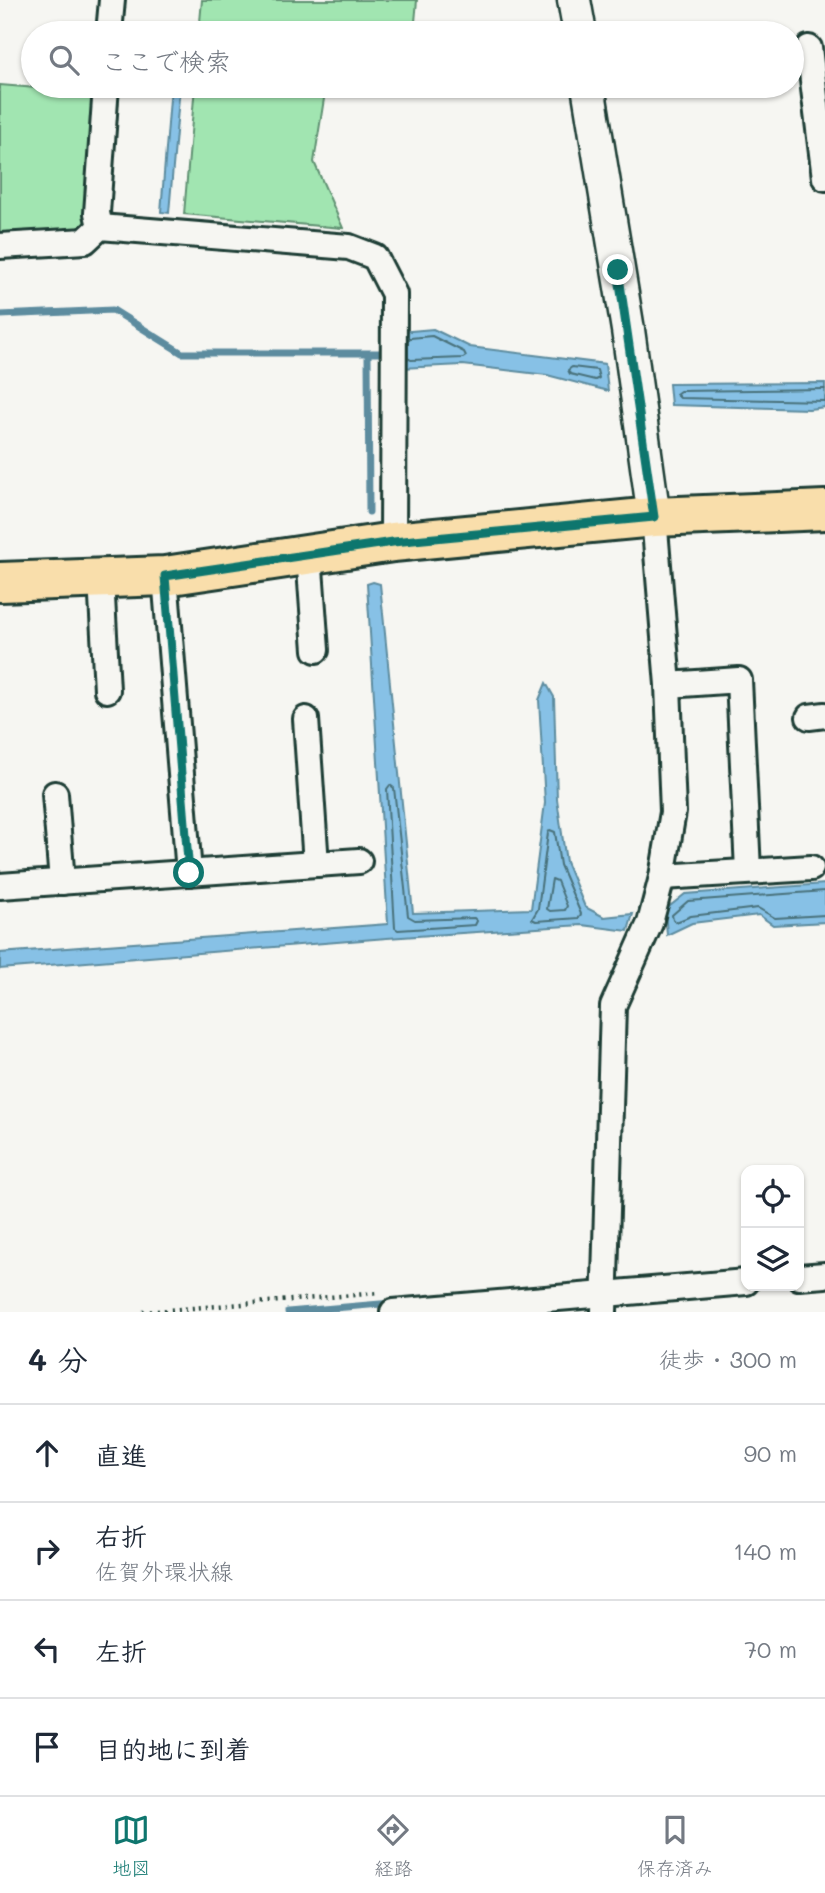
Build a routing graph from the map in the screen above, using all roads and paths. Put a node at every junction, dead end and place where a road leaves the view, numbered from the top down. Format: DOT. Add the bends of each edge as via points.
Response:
graph roads {
  1 [pos="112,0"];
  2 [pos="575,0"];
  3 [pos="110,21"];
  4 [pos="578,21"];
  5 [pos="809,48"];
  6 [pos="105,98"];
  7 [pos="590,98"];
  8 [pos="825,178"];
  9 [pos="100,227"];
  10 [pos="0,246"];
  11 [pos="825,510"];
  12 [pos="654,517"];
  13 [pos="393,542"];
  14 [pos="309,555"];
  15 [pos="165,576"];
  16 [pos="101,579"];
  17 [pos="0,582"];
  18 [pos="316,650"];
  19 [pos="668,685"];
  20 [pos="107,690"];
  21 [pos="306,719"];
  22 [pos="55,793"];
  23 [pos="359,861"];
  24 [pos="316,864"];
  25 [pos="811,868"];
  26 [pos="748,872"];
  27 [pos="189,873"];
  28 [pos="662,877"];
  29 [pos="61,882"];
  30 [pos="0,886"];
  31 [pos="825,1275"];
  32 [pos="804,1277"];
  33 [pos="741,1282"];
  34 [pos="605,1294"];
  35 [pos="393,1312"];
  1 -- 3 [label="street"];
  2 -- 4 [label="street"];
  5 -- 8 [label="street"];
  6 -- 9 [label="street" via="97,212"];
  7 -- 12 [label="street"];
  9 -- 10 [label="street" via="85,241"];
  9 -- 13 [label="street" via="349,247 375,257 394,294"];
  11 -- 12 [label="main road"];
  12 -- 13 [label="main road"];
  12 -- 19 [label="street"];
  13 -- 14 [label="main road"];
  14 -- 15 [label="main road"];
  14 -- 18 [label="street"];
  15 -- 16 [label="main road"];
  15 -- 27 [label="street"];
  16 -- 17 [label="main road"];
  16 -- 20 [label="street"];
  19 -- 26 [label="street" via="739,680"];
  19 -- 28 [label="street" via="673,812"];
  21 -- 24 [label="street"];
  22 -- 29 [label="street"];
  23 -- 24 [label="street"];
  24 -- 27 [label="street"];
  25 -- 26 [label="street"];
  26 -- 28 [label="street"];
  27 -- 29 [label="street"];
  28 -- 34 [label="street" via="650,923 612,1006"];
  29 -- 30 [label="street"];
  31 -- 32 [label="street"];
  33 -- 34 [label="street"];
  34 -- 35 [label="street"];
}
